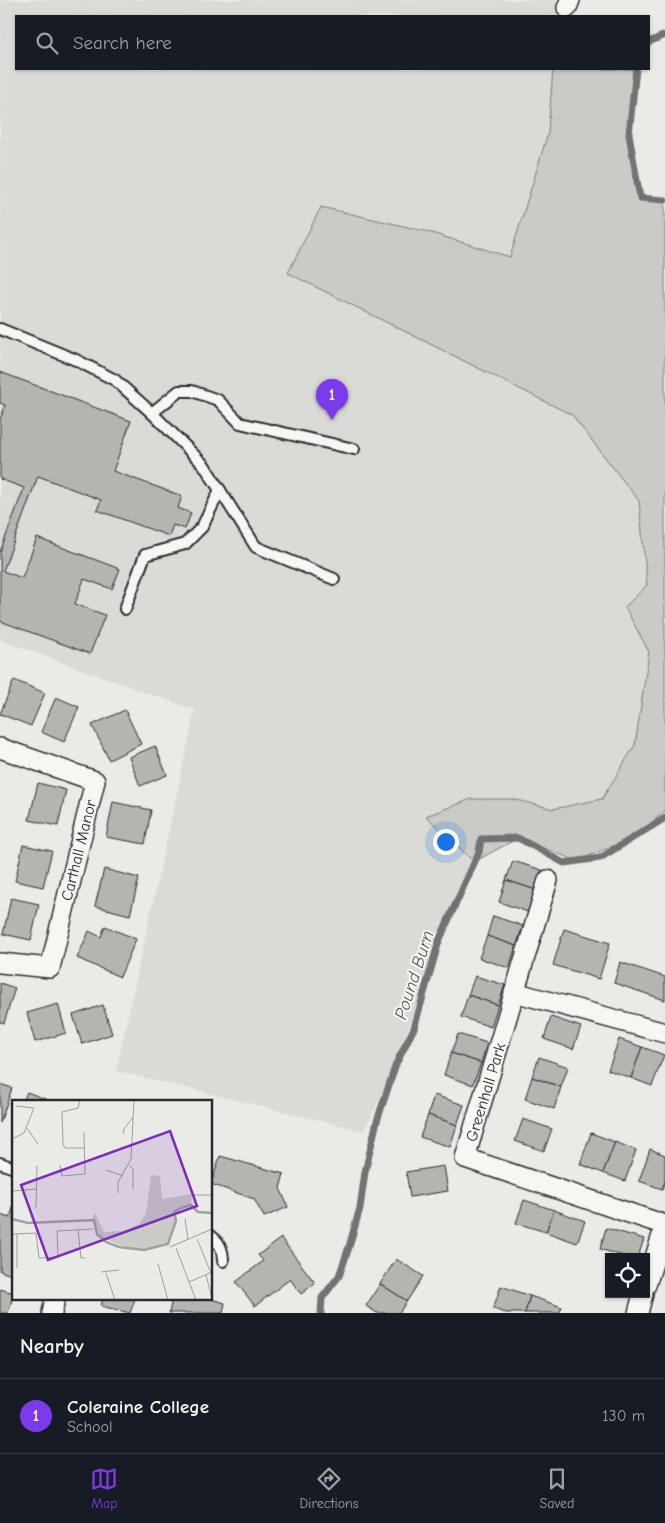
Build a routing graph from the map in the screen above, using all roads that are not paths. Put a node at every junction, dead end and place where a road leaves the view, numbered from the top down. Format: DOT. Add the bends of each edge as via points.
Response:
graph roads {
  1 [pos="0,329"];
  2 [pos="152,413"];
  3 [pos="354,449"];
  4 [pos="220,490"];
  5 [pos="334,579"];
  6 [pos="125,609"];
  7 [pos="0,748"];
  8 [pos="548,880"];
  9 [pos="0,963"];
  10 [pos="514,992"];
  11 [pos="665,1033"];
  12 [pos="0,1163"];
  13 [pos="12,1167"];
  14 [pos="665,1225"];
  15 [pos="212,1237"];
  16 [pos="223,1261"];
  17 [pos="650,1272"];
  18 [pos="643,1298"];
  19 [pos="54,1300"];
  20 [pos="52,1313"];
  21 [pos="638,1313"];
  1 -- 2 [label="lane" via="115,380"];
  2 -- 3 [label="lane" via="178,391 192,391 218,400 240,423"];
  2 -- 4 [label="lane" via="204,465"];
  4 -- 5 [label="lane" via="256,547"];
  4 -- 6 [label="lane" via="202,527 185,544 144,555"];
  7 -- 9 [label="street, Carthall Manor" via="95,781 50,968"];
  8 -- 10 [label="street, Greenhall Park"];
  10 -- 11 [label="street"];
  10 -- 14 [label="street, Greenhall Park" via="465,1158"];
  12 -- 13 [label="lane"];
  14 -- 17 [label="street, Greenhall Park"];
  15 -- 16 [label="lane" via="220,1245"];
  18 -- 21 [label="street"];
  19 -- 20 [label="street"];
}
